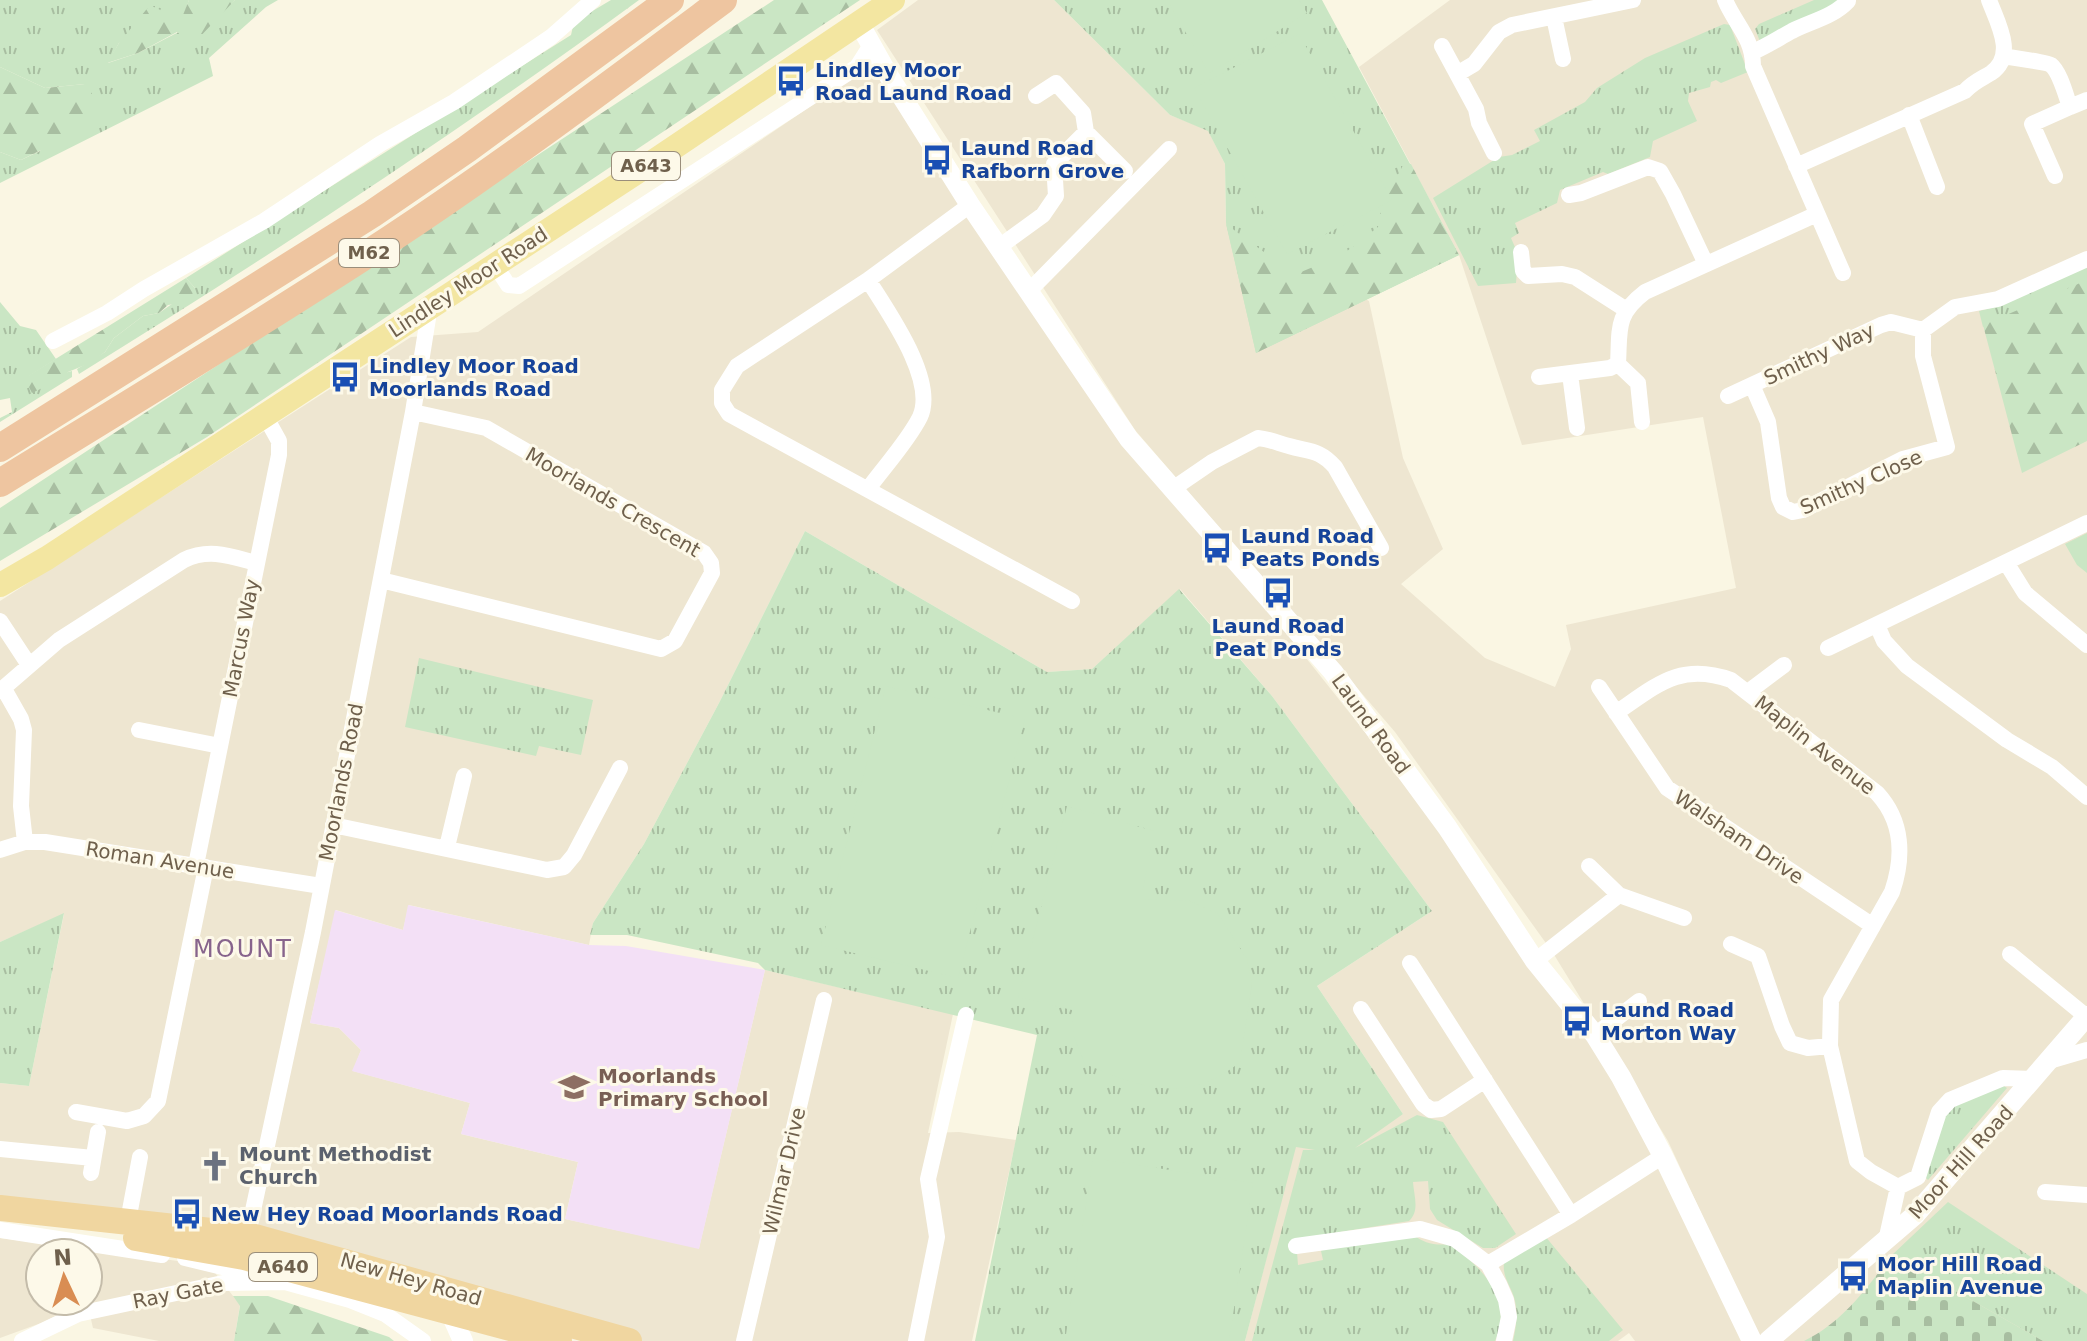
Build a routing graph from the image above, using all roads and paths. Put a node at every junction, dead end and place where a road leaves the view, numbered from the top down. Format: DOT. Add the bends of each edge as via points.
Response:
graph roads {
  1 [pos="593,0"];
  2 [pos="670,0"];
  3 [pos="723,0"];
  4 [pos="893,0"];
  5 [pos="1633,0"];
  6 [pos="1725,0"];
  7 [pos="1989,0"];
  8 [pos="1848,1"];
  9 [pos="1586,5"];
  10 [pos="1554,17"];
  11 [pos="859,23"];
  12 [pos="871,45"];
  13 [pos="1442,46"];
  14 [pos="1753,52"];
  15 [pos="2004,56"];
  16 [pos="1563,59"];
  17 [pos="1457,74"];
  18 [pos="1036,96"];
  19 [pos="2087,100"];
  20 [pos="2070,107"];
  21 [pos="1909,115"];
  22 [pos="1086,132"];
  23 [pos="1169,149"];
  24 [pos="1494,153"];
  25 [pos="1796,166"];
  26 [pos="1125,171"];
  27 [pos="2055,176"];
  28 [pos="1937,187"];
  29 [pos="1569,195"];
  30 [pos="970,205"];
  31 [pos="1817,214"];
  32 [pos="999,247"];
  33 [pos="1521,252"];
  34 [pos="2087,259"];
  35 [pos="1706,264"];
  36 [pos="495,265"];
  37 [pos="1843,273"];
  38 [pos="868,280"];
  39 [pos="1029,291"];
  40 [pos="430,306"];
  41 [pos="1625,309"];
  42 [pos="1923,330"];
  43 [pos="53,341"];
  44 [pos="1618,364"];
  45 [pos="1570,374"];
  46 [pos="1539,377"];
  47 [pos="1752,385"];
  48 [pos="1728,396"];
  49 [pos="413,412"];
  50 [pos="264,414"];
  51 [pos="1642,422"];
  52 [pos="1577,428"];
  53 [pos="0,448"];
  54 [pos="0,483"];
  55 [pos="1174,488"];
  56 [pos="868,489"];
  57 [pos="2087,523"];
  58 [pos="1381,548"];
  59 [pos="256,563"];
  60 [pos="2007,564"];
  61 [pos="381,580"];
  62 [pos="0,585"];
  63 [pos="1072,601"];
  64 [pos="0,621"];
  65 [pos="1877,625"];
  66 [pos="2087,645"];
  67 [pos="1828,648"];
  68 [pos="29,665"];
  69 [pos="1784,665"];
  70 [pos="1599,687"];
  71 [pos="2,690"];
  72 [pos="1748,692"];
  73 [pos="1616,713"];
  74 [pos="139,730"];
  75 [pos="220,746"];
  76 [pos="620,768"];
  77 [pos="464,776"];
  78 [pos="2087,797"];
  79 [pos="333,825"];
  80 [pos="25,842"];
  81 [pos="447,847"];
  82 [pos="0,850"];
  83 [pos="201,866"];
  84 [pos="1589,866"];
  85 [pos="321,886"];
  86 [pos="1619,895"];
  87 [pos="1684,918"];
  88 [pos="1873,926"];
  89 [pos="1731,944"];
  90 [pos="2010,954"];
  91 [pos="1535,961"];
  92 [pos="1410,963"];
  93 [pos="824,1000"];
  94 [pos="1639,1001"];
  95 [pos="1361,1009"];
  96 [pos="966,1015"];
  97 [pos="2087,1017"];
  98 [pos="1595,1035"];
  99 [pos="1830,1046"];
  100 [pos="2087,1050"];
  101 [pos="2049,1061"];
  102 [pos="2034,1079"];
  103 [pos="1485,1080"];
  104 [pos="76,1112"];
  105 [pos="98,1132"];
  106 [pos="0,1149"];
  107 [pos="1663,1156"];
  108 [pos="0,1157"];
  109 [pos="140,1157"];
  110 [pos="1898,1187"];
  111 [pos="2045,1192"];
  112 [pos="2087,1195"];
  113 [pos="0,1208"];
  114 [pos="1571,1215"];
  115 [pos="128,1221"];
  116 [pos="0,1222"];
  117 [pos="0,1230"];
  118 [pos="1885,1243"];
  119 [pos="246,1246"];
  120 [pos="1296,1246"];
  121 [pos="1488,1264"];
  122 [pos="285,1282"];
  123 [pos="449,1301"];
  124 [pos="496,1324"];
  125 [pos="22,1341"];
  126 [pos="423,1341"];
  127 [pos="463,1341"];
  128 [pos="559,1341"];
  129 [pos="629,1341"];
  130 [pos="744,1341"];
  131 [pos="916,1341"];
  132 [pos="1504,1341"];
  133 [pos="1752,1341"];
  134 [pos="1768,1341"];
  1 -- 43 [label="street" via="551,37 454,102 264,221"];
  2 -- 53 [label="highway, M62" via="372,214"];
  3 -- 54 [label="highway, M62" via="391,239"];
  4 -- 11 [label="main road, Lindley Moor Road / A643"];
  5 -- 9 [label="street"];
  6 -- 14 [label="street"];
  7 -- 15 [label="street"];
  8 -- 14 [label="street" via="1838,11"];
  9 -- 10 [label="street"];
  10 -- 16 [label="street"];
  10 -- 17 [label="street" via="1499,32 1474,64"];
  11 -- 12 [label="street, Laund Road"];
  11 -- 36 [label="main road, Lindley Moor Road / A643"];
  12 -- 30 [label="street, Laund Road"];
  12 -- 36 [label="street" via="857,67 519,286 508,285"];
  13 -- 17 [label="street"];
  14 -- 25 [label="street" via="1753,66"];
  15 -- 20 [label="street" via="2053,66"];
  15 -- 21 [label="street" via="1999,67 1965,91"];
  17 -- 24 [label="street"];
  18 -- 22 [label="street" via="1056,83 1083,113"];
  19 -- 20 [label="street"];
  20 -- 27 [label="street" via="2032,124"];
  21 -- 25 [label="street"];
  21 -- 28 [label="street"];
  22 -- 26 [label="street"];
  22 -- 32 [label="street" via="1054,164 1056,196 1043,215"];
  23 -- 39 [label="street"];
  25 -- 31 [label="street"];
  29 -- 35 [label="street" via="1648,167 1660,171"];
  30 -- 32 [label="street, Laund Road"];
  30 -- 38 [label="street"];
  31 -- 35 [label="street"];
  31 -- 37 [label="street"];
  32 -- 39 [label="street, Laund Road"];
  33 -- 41 [label="street" via="1528,276 1575,277"];
  34 -- 42 [label="street" via="1998,299 1955,307"];
  35 -- 41 [label="street" via="1645,292"];
  36 -- 40 [label="main road, Lindley Moor Road / A643"];
  38 -- 56 [label="street" via="902,335 925,402"];
  38 -- 56 [label="street" via="737,366 722,390 729,414"];
  39 -- 55 [label="street, Laund Road" via="1129,439"];
  40 -- 49 [label="street, Moorlands Road"];
  40 -- 50 [label="main road, Lindley Moor Road / A643"];
  41 -- 44 [label="street"];
  42 -- 47 [label="street, Smithy Way" via="1891,322 1881,325"];
  42 -- 47 [label="street, Smithy Close" via="1923,356 1947,447 1903,459 1803,510 1793,512 1779,498 1768,422"];
  44 -- 45 [label="street"];
  44 -- 51 [label="street" via="1638,383"];
  45 -- 46 [label="street"];
  45 -- 52 [label="street"];
  47 -- 48 [label="street, Smithy Way"];
  49 -- 61 [label="street, Moorlands Road"];
  49 -- 61 [label="street, Moorlands Crescent" via="486,428 704,553 712,573 675,641 661,649"];
  50 -- 59 [label="street, Marcus Way" via="279,441 279,455"];
  50 -- 62 [label="main road, Lindley Moor Road / A643"];
  55 -- 58 [label="street" via="1258,438 1306,448 1335,467"];
  55 -- 91 [label="street, Laund Road" via="1333,672 1447,827"];
  56 -- 63 [label="street"];
  57 -- 60 [label="street"];
  59 -- 68 [label="street" via="198,553 59,640"];
  59 -- 75 [label="street, Marcus Way"];
  60 -- 65 [label="street"];
  60 -- 66 [label="street" via="2025,593"];
  61 -- 79 [label="street, Moorlands Road"];
  64 -- 68 [label="street"];
  65 -- 67 [label="street"];
  65 -- 78 [label="street" via="1907,666"];
  68 -- 71 [label="street"];
  69 -- 72 [label="street"];
  70 -- 73 [label="street, Walsham Drive"];
  71 -- 80 [label="street" via="24,730"];
  72 -- 73 [label="street, Maplin Avenue" via="1710,672 1693,672 1661,682"];
  72 -- 88 [label="street, Maplin Avenue" via="1888,805 1901,855 1892,892"];
  73 -- 88 [label="street, Walsham Drive" via="1667,788"];
  74 -- 75 [label="street"];
  75 -- 83 [label="street, Marcus Way"];
  76 -- 81 [label="street" via="564,867 547,870"];
  77 -- 81 [label="street"];
  79 -- 81 [label="street"];
  79 -- 85 [label="street, Moorlands Road"];
  80 -- 82 [label="street, Roman Avenue"];
  80 -- 83 [label="street, Roman Avenue"];
  83 -- 85 [label="street, Roman Avenue"];
  83 -- 104 [label="street, Marcus Way" via="158,1101 144,1116 127,1121"];
  84 -- 86 [label="street"];
  85 -- 119 [label="street, Moorlands Road"];
  86 -- 87 [label="street"];
  86 -- 91 [label="street"];
  88 -- 99 [label="street, Maplin Avenue" via="1831,1000"];
  89 -- 99 [label="street" via="1758,956 1790,1043"];
  90 -- 97 [label="street"];
  91 -- 98 [label="street, Laund Road"];
  92 -- 103 [label="street"];
  93 -- 130 [label="street, Wilmar Drive"];
  94 -- 98 [label="street"];
  95 -- 103 [label="street" via="1431,1110"];
  96 -- 131 [label="street" via="928,1179 937,1237"];
  97 -- 101 [label="street, Moor Hill Road"];
  98 -- 107 [label="street, Laund Road"];
  99 -- 110 [label="street, Maplin Avenue" via="1857,1161"];
  100 -- 101 [label="street"];
  101 -- 102 [label="street, Moor Hill Road"];
  102 -- 110 [label="street, Moor Hill Road" via="2003,1078 1950,1100 1939,1112 1918,1177"];
  102 -- 118 [label="street, Moor Hill Road"];
  103 -- 114 [label="street"];
  105 -- 106 [label="street" via="92,1166"];
  106 -- 108 [label="street"];
  107 -- 114 [label="street"];
  107 -- 133 [label="street, Laund Road"];
  109 -- 115 [label="street"];
  110 -- 118 [label="street, Moor Hill Road"];
  111 -- 112 [label="street"];
  113 -- 115 [label="highway, New Hey Road / A640"];
  114 -- 121 [label="street"];
  115 -- 119 [label="highway, New Hey Road / A640"];
  116 -- 119 [label="highway, New Hey Road / A640"];
  117 -- 122 [label="street" via="183,1258"];
  118 -- 134 [label="street, Moor Hill Road"];
  119 -- 123 [label="highway, New Hey Road / A640"];
  120 -- 121 [label="street" via="1420,1229 1455,1239"];
  121 -- 132 [label="street" via="1506,1300"];
  122 -- 125 [label="street, Ray Gate" via="223,1283 90,1311"];
  122 -- 126 [label="street, Ray Gate" via="385,1314"];
  123 -- 124 [label="highway, New Hey Road / A640"];
  123 -- 127 [label="street"];
  124 -- 128 [label="highway, New Hey Road / A640"];
  124 -- 129 [label="highway, New Hey Road / A640"];
}
